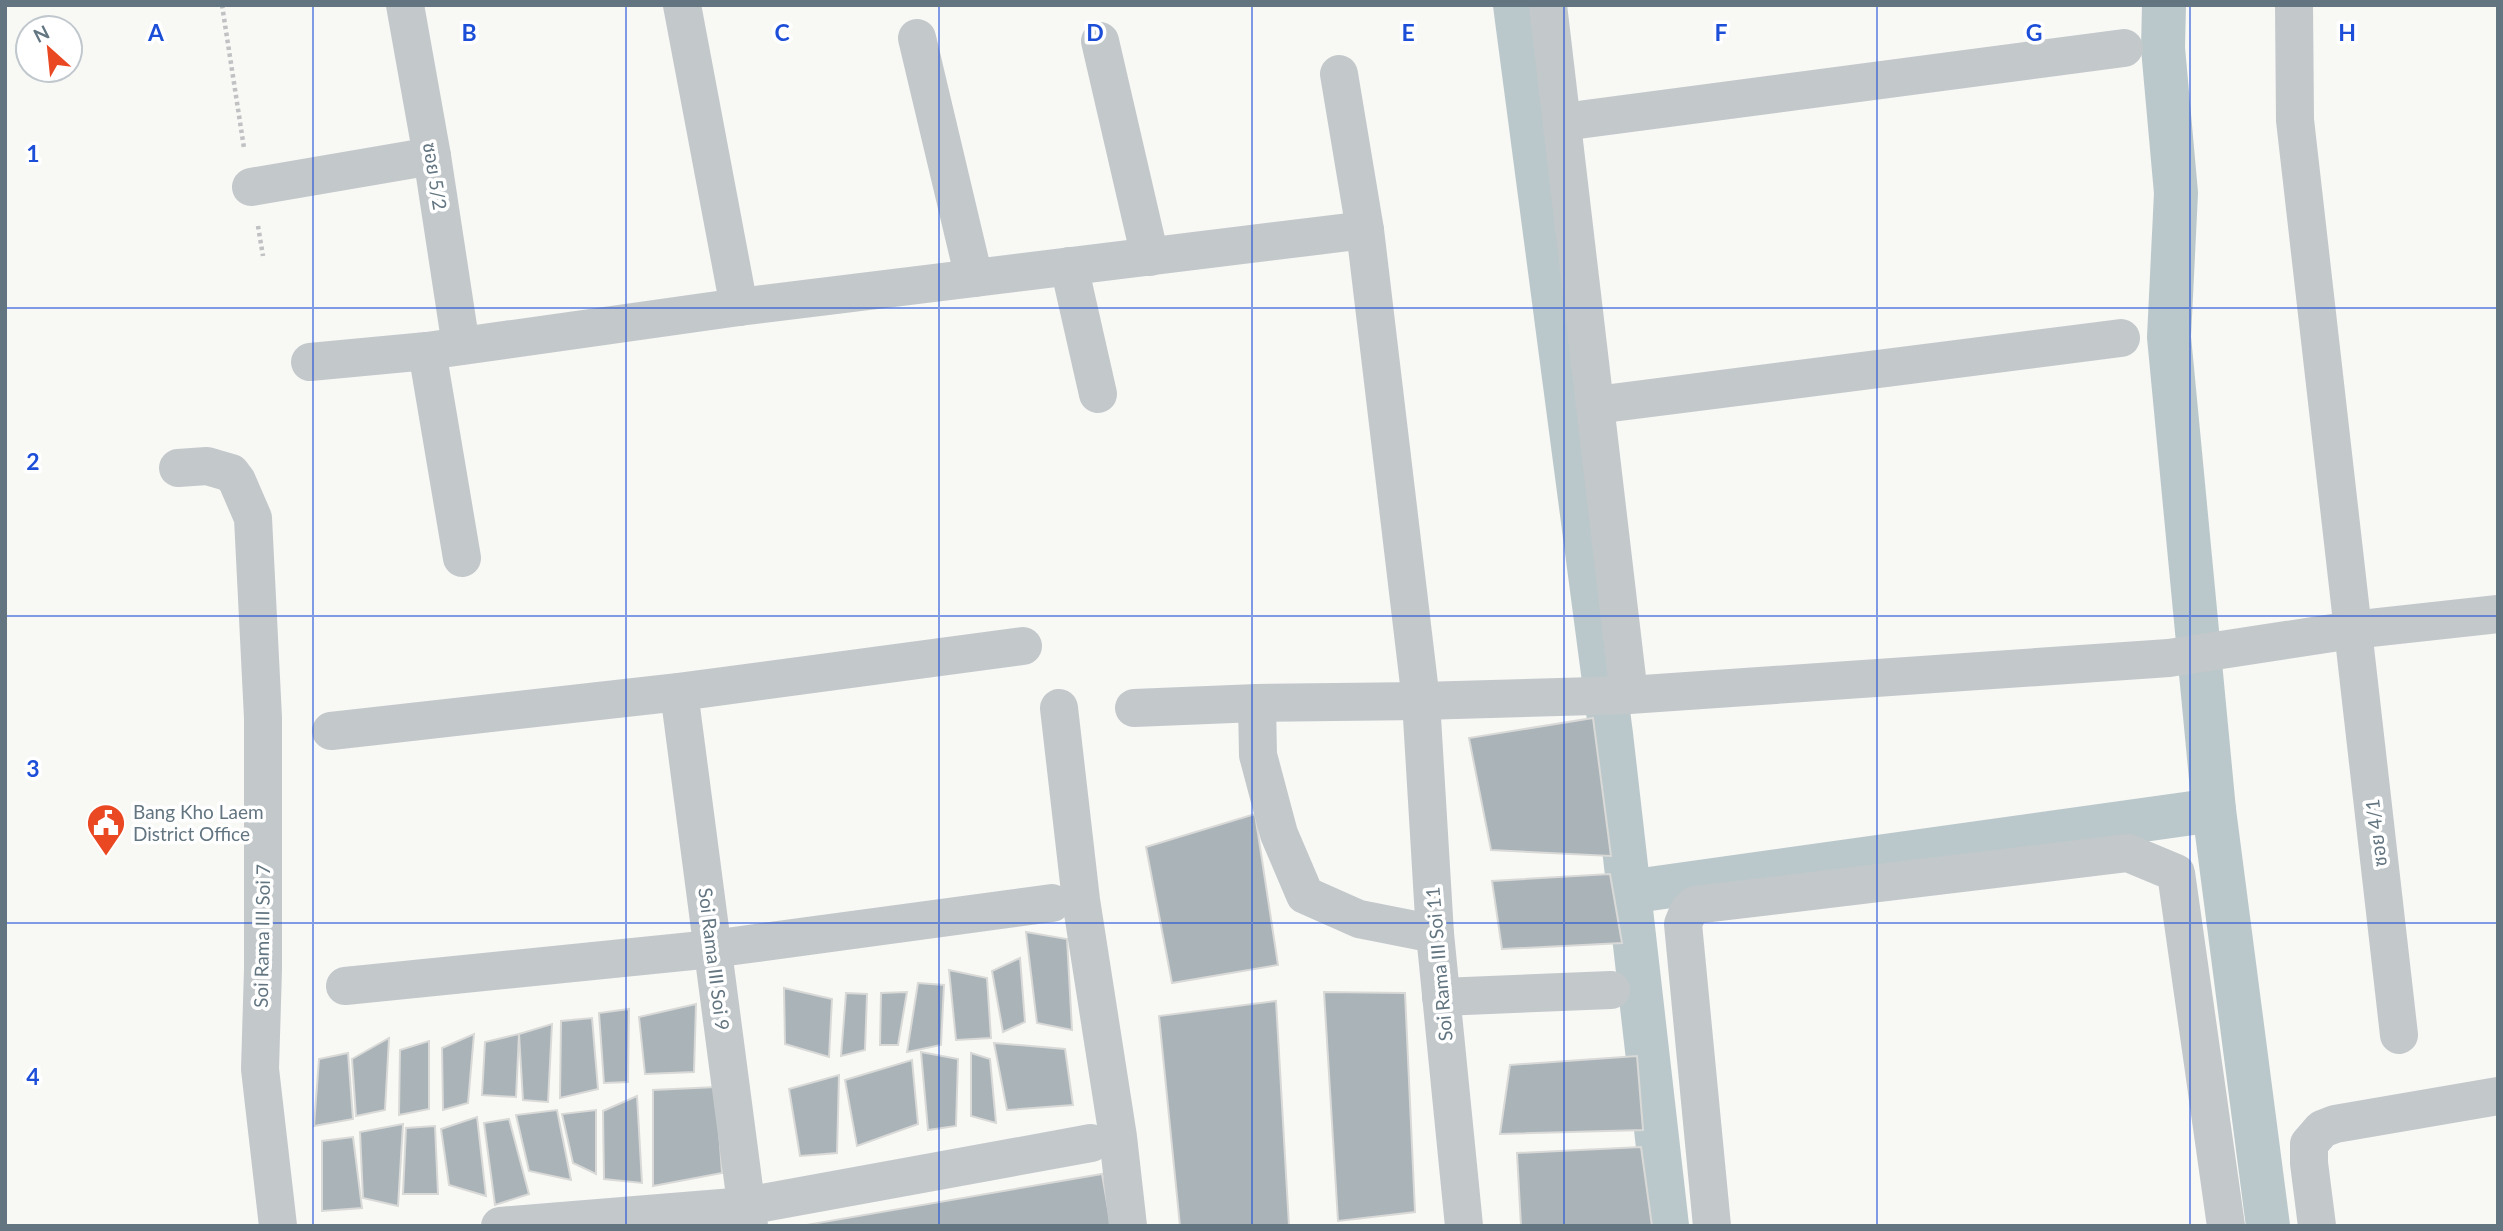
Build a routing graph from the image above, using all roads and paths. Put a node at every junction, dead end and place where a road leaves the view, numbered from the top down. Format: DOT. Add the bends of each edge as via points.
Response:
graph roads {
  1 [pos="222,5"];
  2 [pos="405,5"];
  3 [pos="682,5"];
  4 [pos="1548,5"];
  5 [pos="2294,5"];
  6 [pos="917,38"];
  7 [pos="1100,41"];
  8 [pos="2123,48"];
  9 [pos="1339,74"];
  10 [pos="1563,122"];
  11 [pos="432,156"];
  12 [pos="251,187"];
  13 [pos="1366,230"];
  14 [pos="263,256"];
  15 [pos="1150,257"];
  16 [pos="1069,266"];
  17 [pos="974,278"];
  18 [pos="739,307"];
  19 [pos="2121,338"];
  20 [pos="444,349"];
  21 [pos="310,362"];
  22 [pos="1098,394"];
  23 [pos="1596,405"];
  24 [pos="178,468"];
  25 [pos="462,558"];
  26 [pos="2498,614"];
  27 [pos="2353,630"];
  28 [pos="1023,646"];
  29 [pos="679,692"];
  30 [pos="1629,695"];
  31 [pos="1421,701"];
  32 [pos="1258,703"];
  33 [pos="1059,708"];
  34 [pos="1134,708"];
  35 [pos="331,731"];
  36 [pos="1052,903"];
  37 [pos="1435,934"];
  38 [pos="712,948"];
  39 [pos="345,986"];
  40 [pos="1611,990"];
  41 [pos="1441,998"];
  42 [pos="2399,1035"];
  43 [pos="2498,1096"];
  44 [pos="1091,1143"];
  45 [pos="747,1216"];
  46 [pos="278,1226"];
  47 [pos="500,1226"];
  48 [pos="1128,1226"];
  49 [pos="1464,1226"];
  50 [pos="1712,1226"];
  51 [pos="2226,1226"];
  52 [pos="2318,1226"];
  1 -- 12 [label="path"];
  2 -- 11 [label="street, ซอย 5/2"];
  3 -- 18 [label="street"];
  4 -- 10 [label="street"];
  5 -- 27 [label="street, ซอย 4/1" via="2295,120"];
  6 -- 17 [label="street"];
  7 -- 15 [label="street"];
  8 -- 10 [label="street"];
  9 -- 13 [label="street, Soi Rama III Soi 11"];
  10 -- 23 [label="street"];
  11 -- 12 [label="street"];
  11 -- 20 [label="street, ซอย 5/2"];
  12 -- 14 [label="path"];
  13 -- 15 [label="street"];
  13 -- 31 [label="street, Soi Rama III Soi 11"];
  15 -- 16 [label="street"];
  16 -- 17 [label="street"];
  16 -- 22 [label="street"];
  17 -- 18 [label="street"];
  18 -- 20 [label="street"];
  19 -- 23 [label="street"];
  20 -- 21 [label="street"];
  20 -- 25 [label="street, ซอย 5/2"];
  23 -- 30 [label="street"];
  24 -- 46 [label="street, Soi Rama III Soi 7" via="207,466 231,473 253,518 263,718 260,1069"];
  26 -- 27 [label="street"];
  27 -- 30 [label="street" via="2169,658"];
  27 -- 42 [label="street, ซอย 4/1"];
  28 -- 29 [label="street"];
  29 -- 35 [label="street"];
  29 -- 38 [label="street, Soi Rama III Soi 9"];
  30 -- 31 [label="street"];
  31 -- 32 [label="street"];
  31 -- 37 [label="street, Soi Rama III Soi 11"];
  32 -- 34 [label="street"];
  32 -- 37 [label="street" via="1258,755 1279,834 1305,895 1359,919"];
  33 -- 48 [label="street" via="1081,900"];
  36 -- 38 [label="street"];
  37 -- 41 [label="street, Soi Rama III Soi 11"];
  38 -- 39 [label="street"];
  38 -- 45 [label="street, Soi Rama III Soi 9"];
  40 -- 41 [label="street"];
  41 -- 49 [label="street, Soi Rama III Soi 11"];
  43 -- 52 [label="street" via="2322,1129 2309,1144"];
  44 -- 45 [label="street"];
  45 -- 47 [label="street"];
  50 -- 51 [label="street" via="1682,924 1695,905 2128,853 2176,873"];
}
